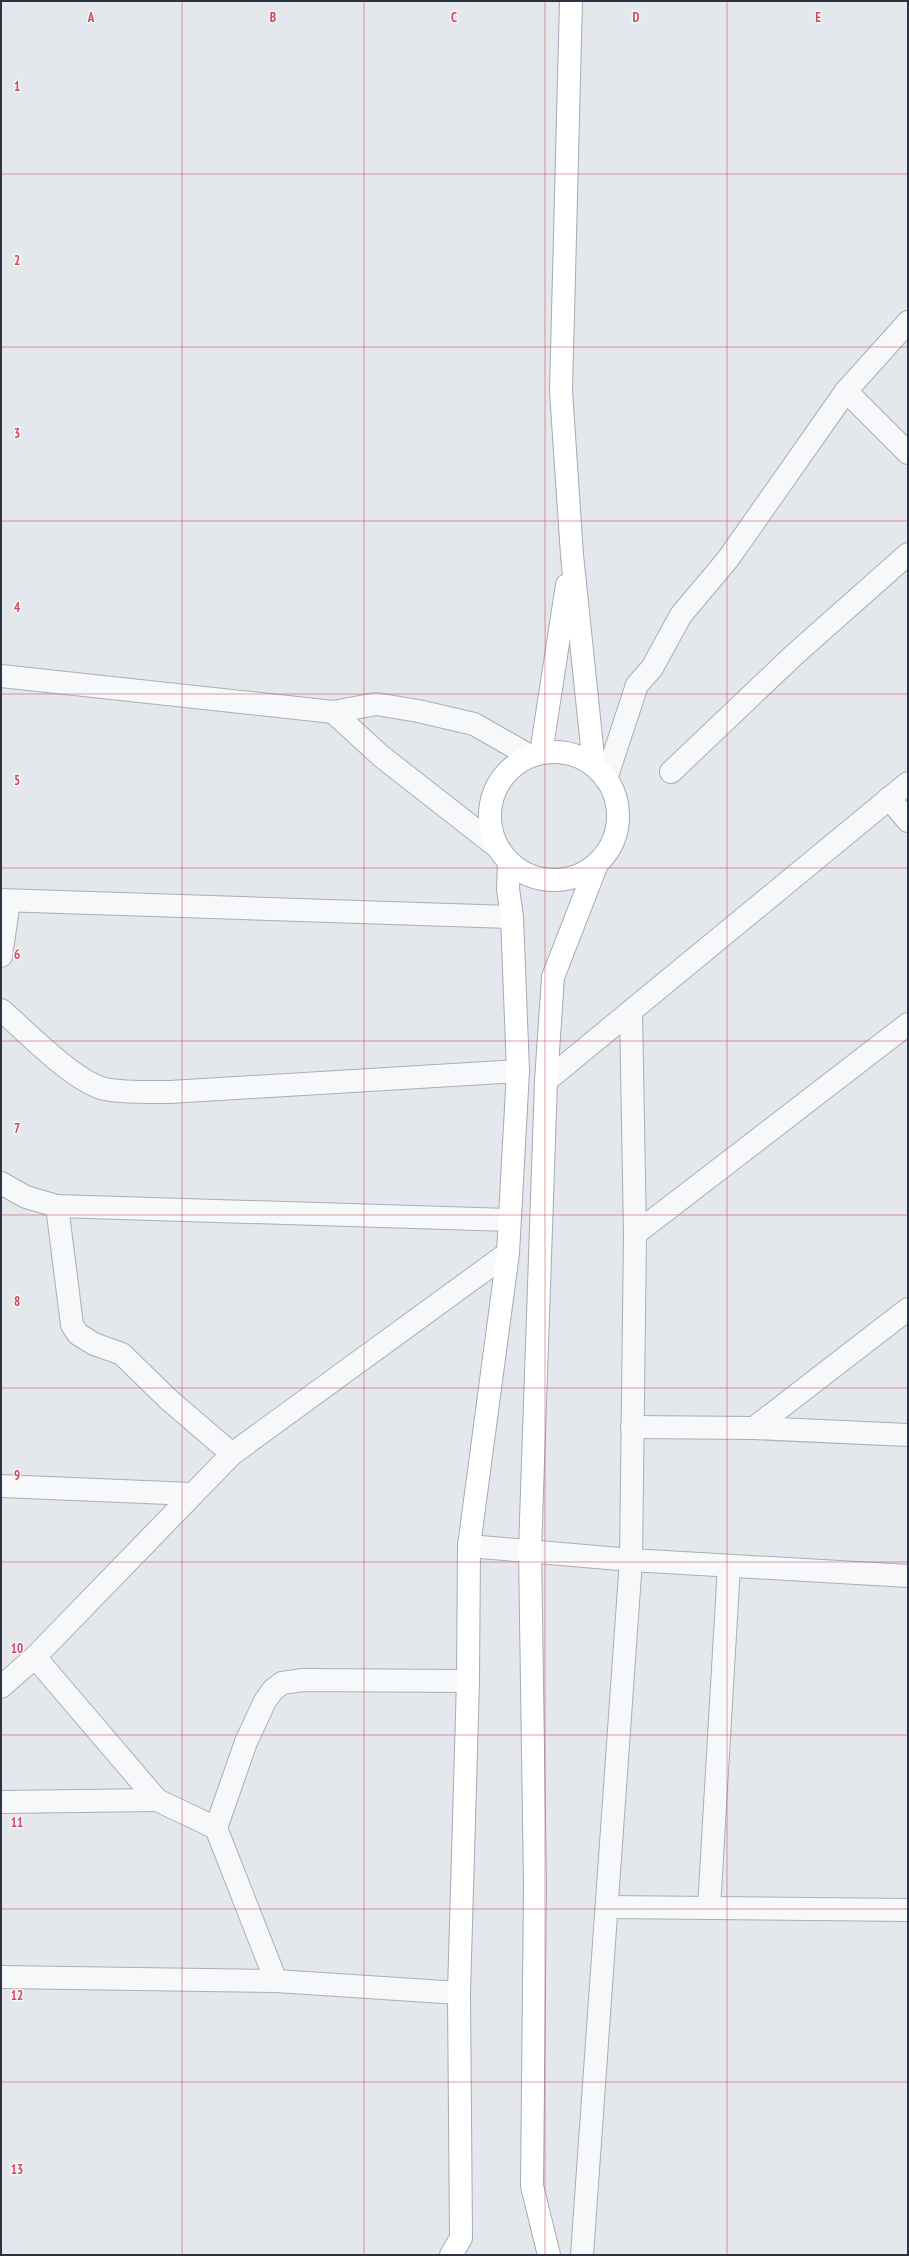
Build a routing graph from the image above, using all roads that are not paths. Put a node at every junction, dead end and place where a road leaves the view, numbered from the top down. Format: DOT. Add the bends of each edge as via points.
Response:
graph roads {
  1 [pos="571,1"];
  2 [pos="908,322"];
  3 [pos="846,391"];
  4 [pos="908,453"];
  5 [pos="908,554"];
  6 [pos="572,555"];
  7 [pos="1,676"];
  8 [pos="333,712"];
  9 [pos="536,754"];
  10 [pos="671,772"];
  11 [pos="600,773"];
  12 [pos="908,783"];
  13 [pos="889,798"];
  14 [pos="908,821"];
  15 [pos="503,854"];
  16 [pos="597,864"];
  17 [pos="5,900"];
  18 [pos="512,917"];
  19 [pos="1,956"];
  20 [pos="1,1010"];
  21 [pos="630,1011"];
  22 [pos="908,1024"];
  23 [pos="518,1071"];
  24 [pos="546,1081"];
  25 [pos="1,1183"];
  26 [pos="57,1206"];
  27 [pos="509,1220"];
  28 [pos="635,1234"];
  29 [pos="508,1253"];
  30 [pos="908,1309"];
  31 [pos="632,1427"];
  32 [pos="754,1428"];
  33 [pos="908,1435"];
  34 [pos="232,1454"];
  35 [pos="1,1486"];
  36 [pos="192,1494"];
  37 [pos="469,1546"];
  38 [pos="530,1550"];
  39 [pos="631,1560"];
  40 [pos="729,1566"];
  41 [pos="908,1576"];
  42 [pos="35,1657"];
  43 [pos="468,1681"];
  44 [pos="1,1687"];
  45 [pos="157,1800"];
  46 [pos="1,1802"];
  47 [pos="216,1828"];
  48 [pos="607,1907"];
  49 [pos="709,1908"];
  50 [pos="908,1910"];
  51 [pos="1,1977"];
  52 [pos="276,1981"];
  53 [pos="459,1993"];
  54 [pos="450,2255"];
  55 [pos="549,2255"];
  56 [pos="582,2255"];
  1 -- 6 [label="main road" via="561,391"];
  2 -- 3 [label="street"];
  3 -- 4 [label="street"];
  3 -- 11 [label="street" via="728,559 681,615 652,668 637,685"];
  5 -- 10 [label="street" via="794,655"];
  6 -- 9 [label="main road"];
  6 -- 11 [label="main road"];
  7 -- 8 [label="street"];
  8 -- 9 [label="street" via="376,704 418,711 474,724"];
  8 -- 15 [label="street" via="381,756"];
  9 -- 11 [label="main road" via="569,754 582,758"];
  9 -- 15 [label="main road" via="512,767 498,784 491,804 490,826"];
  11 -- 16 [label="main road" via="615,796 618,814 612,845"];
  12 -- 13 [label="street"];
  13 -- 14 [label="street"];
  13 -- 21 [label="street"];
  15 -- 16 [label="main road" via="520,872 539,880 560,881 580,876"];
  15 -- 18 [label="main road"];
  16 -- 24 [label="main road" via="553,977"];
  17 -- 18 [label="street"];
  17 -- 19 [label="street"];
  18 -- 23 [label="main road"];
  20 -- 23 [label="street" via="80,1079 105,1089 170,1092"];
  21 -- 24 [label="street"];
  21 -- 28 [label="street"];
  22 -- 28 [label="street"];
  23 -- 27 [label="main road"];
  24 -- 38 [label="main road"];
  25 -- 26 [label="street" via="26,1197"];
  26 -- 27 [label="street"];
  26 -- 34 [label="street" via="69,1315 78,1334 94,1344 122,1354 168,1399"];
  27 -- 29 [label="main road"];
  28 -- 31 [label="street"];
  29 -- 34 [label="street"];
  29 -- 37 [label="main road"];
  30 -- 32 [label="street"];
  31 -- 32 [label="street"];
  31 -- 39 [label="street"];
  32 -- 33 [label="street"];
  34 -- 36 [label="street"];
  35 -- 36 [label="street"];
  36 -- 42 [label="street"];
  37 -- 38 [label="street"];
  37 -- 43 [label="main road"];
  38 -- 39 [label="street"];
  38 -- 55 [label="main road" via="535,1885 532,2186"];
  39 -- 40 [label="street"];
  39 -- 48 [label="street"];
  40 -- 41 [label="street"];
  40 -- 49 [label="street"];
  42 -- 44 [label="street"];
  42 -- 45 [label="street"];
  43 -- 47 [label="street" via="303,1680 282,1683 273,1690 266,1701 246,1742"];
  43 -- 53 [label="main road"];
  45 -- 46 [label="street"];
  45 -- 47 [label="street"];
  47 -- 52 [label="street"];
  48 -- 49 [label="street"];
  48 -- 56 [label="street"];
  49 -- 50 [label="street"];
  51 -- 52 [label="street"];
  52 -- 53 [label="street"];
  53 -- 54 [label="main road" via="461,2238"];
}
